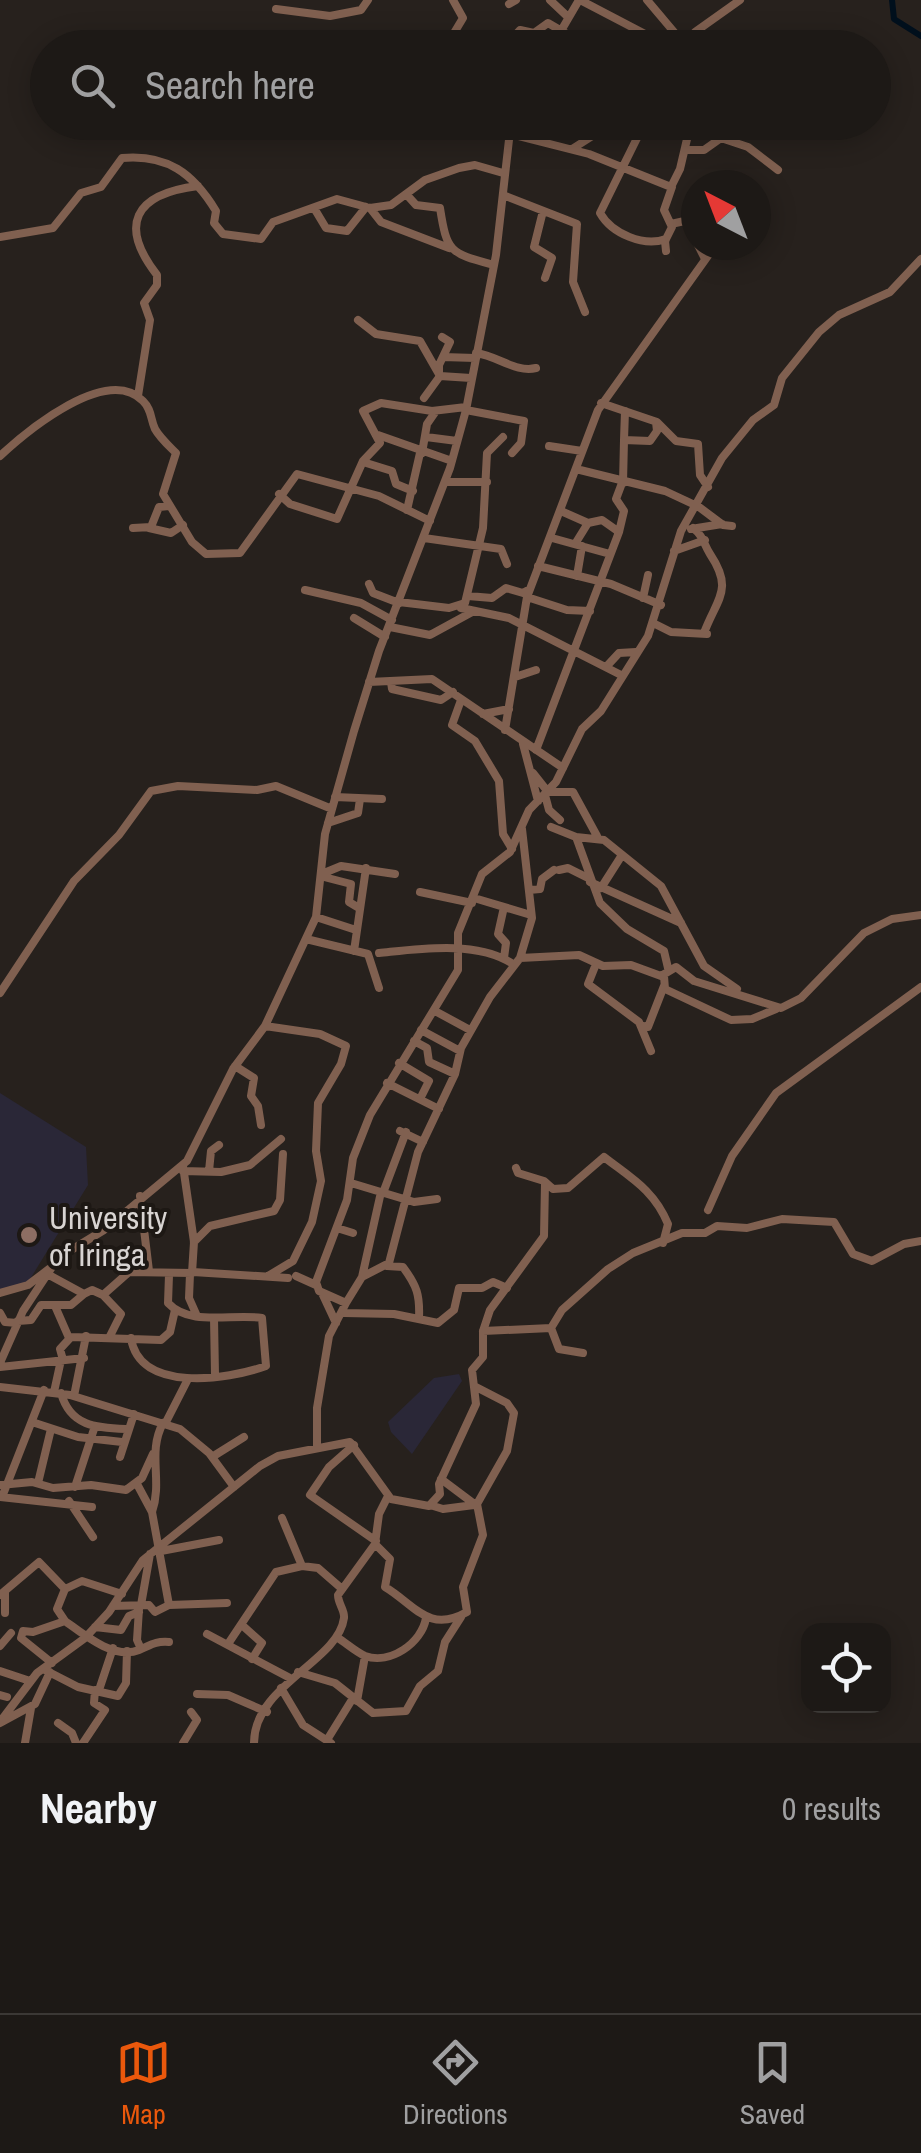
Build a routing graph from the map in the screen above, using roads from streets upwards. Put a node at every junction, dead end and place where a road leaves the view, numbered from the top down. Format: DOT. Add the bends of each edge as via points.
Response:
graph roads {
  1 [pos="368,0"];
  2 [pos="453,0"];
  3 [pos="550,0"];
  4 [pos="580,0"];
  5 [pos="644,0"];
  6 [pos="740,0"];
  7 [pos="276,9"];
  8 [pos="568,17"];
  9 [pos="562,28"];
  10 [pos="456,30"];
  11 [pos="538,30"];
  12 [pos="565,30"];
  13 [pos="638,30"];
  14 [pos="671,30"];
  15 [pos="698,30"];
  16 [pos="506,140"];
  17 [pos="534,140"];
  18 [pos="587,140"];
  19 [pos="636,140"];
  20 [pos="688,140"];
  21 [pos="716,140"];
  22 [pos="726,140"];
  23 [pos="550,144"];
  24 [pos="505,147"];
  25 [pos="518,148"];
  26 [pos="572,150"];
  27 [pos="685,150"];
  28 [pos="548,156"];
  29 [pos="623,167"];
  30 [pos="778,170"];
  31 [pos="502,173"];
  32 [pos="198,186"];
  33 [pos="672,187"];
  34 [pos="503,195"];
  35 [pos="407,196"];
  36 [pos="368,207"];
  37 [pos="314,208"];
  38 [pos="543,211"];
  39 [pos="681,222"];
  40 [pos="671,224"];
  41 [pos="0,237"];
  42 [pos="666,238"];
  43 [pos="450,248"];
  44 [pos="666,252"];
  45 [pos="921,259"];
  46 [pos="705,260"];
  47 [pos="494,264"];
  48 [pos="545,278"];
  49 [pos="585,312"];
  50 [pos="358,320"];
  51 [pos="442,337"];
  52 [pos="634,340"];
  53 [pos="645,344"];
  54 [pos="475,355"];
  55 [pos="443,357"];
  56 [pos="536,368"];
  57 [pos="440,375"];
  58 [pos="471,378"];
  59 [pos="138,396"];
  60 [pos="424,398"];
  61 [pos="601,403"];
  62 [pos="466,409"];
  63 [pos="436,410"];
  64 [pos="626,411"];
  65 [pos="504,418"];
  66 [pos="656,422"];
  67 [pos="378,436"];
  68 [pos="523,436"];
  69 [pos="426,437"];
  70 [pos="502,440"];
  71 [pos="624,440"];
  72 [pos="457,441"];
  73 [pos="548,446"];
  74 [pos="582,451"];
  75 [pos="420,453"];
  76 [pos="512,454"];
  77 [pos="0,456"];
  78 [pos="452,461"];
  79 [pos="363,462"];
  80 [pos="576,469"];
  81 [pos="444,482"];
  82 [pos="488,482"];
  83 [pos="623,483"];
  84 [pos="398,485"];
  85 [pos="708,487"];
  86 [pos="352,490"];
  87 [pos="413,491"];
  88 [pos="279,494"];
  89 [pos="379,497"];
  90 [pos="695,505"];
  91 [pos="169,506"];
  92 [pos="407,510"];
  93 [pos="561,511"];
  94 [pos="430,520"];
  95 [pos="588,523"];
  96 [pos="183,526"];
  97 [pos="133,528"];
  98 [pos="149,528"];
  99 [pos="693,528"];
  100 [pos="681,530"];
  101 [pos="618,532"];
  102 [pos="424,538"];
  103 [pos="552,538"];
  104 [pos="705,540"];
  105 [pos="479,544"];
  106 [pos="578,545"];
  107 [pos="674,551"];
  108 [pos="610,554"];
  109 [pos="507,564"];
  110 [pos="538,566"];
  111 [pos="577,576"];
  112 [pos="648,576"];
  113 [pos="600,583"];
  114 [pos="369,584"];
  115 [pos="305,590"];
  116 [pos="529,593"];
  117 [pos="380,596"];
  118 [pos="468,596"];
  119 [pos="643,598"];
  120 [pos="399,603"];
  121 [pos="662,605"];
  122 [pos="461,608"];
  123 [pos="590,610"];
  124 [pos="474,611"];
  125 [pos="372,612"];
  126 [pos="354,618"];
  127 [pos="366,624"];
  128 [pos="521,624"];
  129 [pos="654,624"];
  130 [pos="389,628"];
  131 [pos="574,649"];
  132 [pos="636,652"];
  133 [pos="606,667"];
  134 [pos="536,670"];
  135 [pos="516,676"];
  136 [pos="623,676"];
  137 [pos="369,682"];
  138 [pos="391,682"];
  139 [pos="453,692"];
  140 [pos="461,700"];
  141 [pos="509,709"];
  142 [pos="483,714"];
  143 [pos="505,730"];
  144 [pos="521,741"];
  145 [pos="536,750"];
  146 [pos="563,768"];
  147 [pos="335,796"];
  148 [pos="543,796"];
  149 [pos="382,798"];
  150 [pos="347,799"];
  151 [pos="360,799"];
  152 [pos="332,809"];
  153 [pos="346,817"];
  154 [pos="560,820"];
  155 [pos="328,822"];
  156 [pos="552,827"];
  157 [pos="522,829"];
  158 [pos="597,836"];
  159 [pos="581,838"];
  160 [pos="608,842"];
  161 [pos="512,849"];
  162 [pos="622,855"];
  163 [pos="366,868"];
  164 [pos="394,874"];
  165 [pos="324,875"];
  166 [pos="589,880"];
  167 [pos="529,890"];
  168 [pos="598,891"];
  169 [pos="420,892"];
  170 [pos="473,901"];
  171 [pos="504,907"];
  172 [pos="359,908"];
  173 [pos="530,913"];
  174 [pos="921,916"];
  175 [pos="316,917"];
  176 [pos="680,923"];
  177 [pos="356,930"];
  178 [pos="306,939"];
  179 [pos="459,950"];
  180 [pos="354,951"];
  181 [pos="379,954"];
  182 [pos="512,960"];
  183 [pos="596,964"];
  184 [pos="665,977"];
  185 [pos="379,988"];
  186 [pos="921,988"];
  187 [pos="740,992"];
  188 [pos="0,993"];
  189 [pos="777,1008"];
  190 [pos="435,1011"];
  191 [pos="456,1024"];
  192 [pos="265,1026"];
  193 [pos="643,1026"];
  194 [pos="421,1030"];
  195 [pos="470,1030"];
  196 [pos="414,1041"];
  197 [pos="448,1045"];
  198 [pos="651,1051"];
  199 [pos="460,1052"];
  200 [pos="399,1064"];
  201 [pos="235,1066"];
  202 [pos="455,1074"];
  203 [pos="387,1083"];
  204 [pos="421,1097"];
  205 [pos="439,1109"];
  206 [pos="261,1125"];
  207 [pos="281,1139"];
  208 [pos="423,1142"];
  209 [pos="219,1145"];
  210 [pos="283,1154"];
  211 [pos="182,1168"];
  212 [pos="516,1168"];
  213 [pos="209,1171"];
  214 [pos="351,1183"];
  215 [pos="546,1183"];
  216 [pos="382,1193"];
  217 [pos="140,1196"];
  218 [pos="437,1199"];
  219 [pos="404,1200"];
  220 [pos="708,1210"];
  221 [pos="337,1228"];
  222 [pos="353,1233"];
  223 [pos="194,1242"];
  224 [pos="921,1242"];
  225 [pos="663,1243"];
  226 [pos="147,1252"];
  227 [pos="387,1266"];
  228 [pos="51,1271"];
  229 [pos="152,1271"];
  230 [pos="128,1272"];
  231 [pos="192,1273"];
  232 [pos="169,1274"];
  233 [pos="268,1276"];
  234 [pos="362,1277"];
  235 [pos="168,1286"];
  236 [pos="507,1288"];
  237 [pos="319,1289"];
  238 [pos="0,1294"];
  239 [pos="84,1294"];
  240 [pos="103,1295"];
  241 [pos="346,1303"];
  242 [pos="55,1306"];
  243 [pos="175,1310"];
  244 [pos="0,1313"];
  245 [pos="344,1313"];
  246 [pos="197,1316"];
  247 [pos="214,1318"];
  248 [pos="420,1318"];
  249 [pos="18,1322"];
  250 [pos="336,1324"];
  251 [pos="551,1328"];
  252 [pos="483,1330"];
  253 [pos="86,1336"];
  254 [pos="110,1336"];
  255 [pos="69,1338"];
  256 [pos="131,1338"];
  257 [pos="5,1342"];
  258 [pos="584,1353"];
  259 [pos="81,1356"];
  260 [pos="62,1360"];
  261 [pos="0,1365"];
  262 [pos="215,1375"];
  263 [pos="188,1379"];
  264 [pos="0,1387"];
  265 [pos="476,1387"];
  266 [pos="44,1390"];
  267 [pos="58,1392"];
  268 [pos="74,1396"];
  269 [pos="92,1400"];
  270 [pos="134,1414"];
  271 [pos="32,1422"];
  272 [pos="164,1423"];
  273 [pos="91,1425"];
  274 [pos="52,1429"];
  275 [pos="126,1430"];
  276 [pos="244,1437"];
  277 [pos="24,1439"];
  278 [pos="93,1439"];
  279 [pos="122,1442"];
  280 [pos="46,1445"];
  281 [pos="354,1445"];
  282 [pos="317,1448"];
  283 [pos="153,1454"];
  284 [pos="120,1457"];
  285 [pos="212,1457"];
  286 [pos="442,1479"];
  287 [pos="6,1483"];
  288 [pos="38,1483"];
  289 [pos="137,1484"];
  290 [pos="75,1487"];
  291 [pos="234,1487"];
  292 [pos="61,1488"];
  293 [pos="388,1496"];
  294 [pos="4,1497"];
  295 [pos="69,1503"];
  296 [pos="430,1505"];
  297 [pos="475,1506"];
  298 [pos="92,1507"];
  299 [pos="152,1512"];
  300 [pos="282,1518"];
  301 [pos="94,1538"];
  302 [pos="220,1540"];
  303 [pos="376,1542"];
  304 [pos="160,1549"];
  305 [pos="150,1554"];
  306 [pos="302,1566"];
  307 [pos="65,1588"];
  308 [pos="340,1588"];
  309 [pos="3,1594"];
  310 [pos="122,1594"];
  311 [pos="226,1603"];
  312 [pos="169,1605"];
  313 [pos="114,1606"];
  314 [pos="140,1607"];
  315 [pos="5,1613"];
  316 [pos="462,1615"];
  317 [pos="426,1618"];
  318 [pos="65,1621"];
  319 [pos="243,1626"];
  320 [pos="95,1627"];
  321 [pos="123,1628"];
  322 [pos="11,1633"];
  323 [pos="207,1634"];
  324 [pos="85,1638"];
  325 [pos="338,1638"];
  326 [pos="169,1642"];
  327 [pos="228,1644"];
  328 [pos="116,1645"];
  329 [pos="0,1646"];
  330 [pos="141,1649"];
  331 [pos="127,1651"];
  332 [pos="364,1656"];
  333 [pos="252,1659"];
  334 [pos="48,1668"];
  335 [pos="0,1671"];
  336 [pos="298,1672"];
  337 [pos="290,1678"];
  338 [pos="30,1681"];
  339 [pos="281,1688"];
  340 [pos="97,1690"];
  341 [pos="197,1694"];
  342 [pos="355,1700"];
  343 [pos="31,1708"];
  344 [pos="191,1712"];
  345 [pos="267,1712"];
  346 [pos="0,1723"];
  347 [pos="58,1723"];
  348 [pos="67,1729"];
  349 [pos="329,1742"];
  350 [pos="25,1743"];
  351 [pos="63,1743"];
  352 [pos="80,1743"];
  353 [pos="183,1743"];
  354 [pos="254,1743"];
  1 -- 7 [label="street" via="361,10 330,16"];
  2 -- 10 [label="street" via="463,18"];
  3 -- 8 [label="street"];
  4 -- 8 [label="street"];
  4 -- 13 [label="street"];
  5 -- 14 [label="street"];
  6 -- 15 [label="street"];
  8 -- 9 [label="street"];
  9 -- 11 [label="street" via="548,23"];
  9 -- 12 [label="street"];
  16 -- 24 [label="street"];
  17 -- 23 [label="street"];
  18 -- 26 [label="street"];
  19 -- 29 [label="street"];
  20 -- 27 [label="street"];
  21 -- 27 [label="street" via="704,150"];
  22 -- 30 [label="street" via="748,146"];
  23 -- 26 [label="street"];
  23 -- 28 [label="street"];
  24 -- 25 [label="street"];
  24 -- 31 [label="street"];
  26 -- 29 [label="street"];
  27 -- 33 [label="street"];
  29 -- 33 [label="street"];
  29 -- 42 [label="street" via="601,210 603,219 637,240 653,244"];
  31 -- 34 [label="street"];
  31 -- 35 [label="street" via="464,167 426,180"];
  32 -- 37 [label="street" via="216,211 214,224 232,237 261,239 273,222"];
  32 -- 41 [label="street" via="166,160 122,158 109,180 81,192 53,228"];
  32 -- 59 [label="street" via="156,195 134,226 142,260 156,272 157,283 144,303 150,320"];
  33 -- 40 [label="street" via="664,210"];
  34 -- 38 [label="street"];
  34 -- 47 [label="street"];
  35 -- 36 [label="street"];
  35 -- 43 [label="street" via="416,205 440,208"];
  36 -- 37 [label="street" via="340,198"];
  36 -- 37 [label="street" via="348,231 326,228"];
  36 -- 43 [label="street" via="381,222"];
  38 -- 48 [label="street" via="534,249 552,258"];
  38 -- 49 [label="street" via="577,224 573,278"];
  39 -- 40 [label="street"];
  40 -- 42 [label="street"];
  42 -- 44 [label="street"];
  43 -- 47 [label="street"];
  45 -- 85 [label="street" via="890,292 839,315 803,348 782,378 774,405 736,440"];
  46 -- 53 [label="street"];
  47 -- 54 [label="street"];
  50 -- 57 [label="street" via="376,334 420,340"];
  51 -- 55 [label="street" via="450,340"];
  52 -- 53 [label="street"];
  53 -- 61 [label="street"];
  54 -- 55 [label="street"];
  54 -- 56 [label="street"];
  54 -- 58 [label="street"];
  55 -- 57 [label="street"];
  57 -- 58 [label="street"];
  57 -- 60 [label="street"];
  58 -- 62 [label="street"];
  59 -- 77 [label="street" via="122,389 86,395"];
  59 -- 91 [label="street" via="176,454 162,486"];
  61 -- 64 [label="street"];
  61 -- 74 [label="street"];
  62 -- 63 [label="street"];
  62 -- 65 [label="street"];
  62 -- 72 [label="street"];
  63 -- 67 [label="street" via="378,404 362,413"];
  63 -- 69 [label="street"];
  64 -- 66 [label="street"];
  64 -- 71 [label="street"];
  65 -- 68 [label="street" via="525,422"];
  65 -- 70 [label="street"];
  66 -- 71 [label="street" via="650,441"];
  66 -- 85 [label="street" via="676,441 699,446 700,478"];
  67 -- 75 [label="street"];
  67 -- 79 [label="street" via="380,444"];
  68 -- 70 [label="street"];
  68 -- 76 [label="street"];
  69 -- 72 [label="street"];
  69 -- 75 [label="street"];
  70 -- 82 [label="street" via="488,448"];
  71 -- 83 [label="street"];
  72 -- 78 [label="street"];
  73 -- 74 [label="street"];
  74 -- 80 [label="street"];
  75 -- 78 [label="street"];
  75 -- 87 [label="street"];
  78 -- 81 [label="street"];
  79 -- 84 [label="street" via="393,472"];
  79 -- 86 [label="street"];
  80 -- 83 [label="street"];
  80 -- 93 [label="street"];
  81 -- 82 [label="street"];
  81 -- 94 [label="street"];
  82 -- 105 [label="street"];
  83 -- 90 [label="street"];
  83 -- 101 [label="street" via="616,499 624,511"];
  84 -- 87 [label="street"];
  84 -- 89 [label="street" via="385,484"];
  85 -- 90 [label="street"];
  86 -- 88 [label="street" via="300,474"];
  86 -- 88 [label="street" via="334,520 290,505"];
  86 -- 89 [label="street"];
  87 -- 92 [label="street"];
  88 -- 96 [label="street" via="236,555 201,552"];
  89 -- 92 [label="street"];
  90 -- 99 [label="street" via="727,525"];
  90 -- 100 [label="street"];
  91 -- 96 [label="street"];
  91 -- 98 [label="street" via="158,507"];
  92 -- 94 [label="street"];
  93 -- 95 [label="street"];
  93 -- 103 [label="street"];
  94 -- 102 [label="street"];
  95 -- 101 [label="street" via="602,520"];
  95 -- 106 [label="street"];
  96 -- 98 [label="street" via="171,533"];
  97 -- 98 [label="street"];
  99 -- 100 [label="street"];
  99 -- 104 [label="street"];
  100 -- 107 [label="street"];
  101 -- 108 [label="street"];
  102 -- 105 [label="street"];
  102 -- 120 [label="street"];
  103 -- 106 [label="street"];
  103 -- 110 [label="street"];
  104 -- 107 [label="street"];
  104 -- 129 [label="street" via="723,582 706,634"];
  105 -- 109 [label="street" via="503,550"];
  105 -- 118 [label="street"];
  106 -- 108 [label="street"];
  106 -- 111 [label="street"];
  107 -- 121 [label="street"];
  108 -- 113 [label="street"];
  110 -- 111 [label="street"];
  110 -- 116 [label="street"];
  111 -- 113 [label="street"];
  112 -- 119 [label="street"];
  113 -- 119 [label="street"];
  113 -- 123 [label="street"];
  114 -- 117 [label="street"];
  115 -- 125 [label="street"];
  116 -- 118 [label="street" via="506,588 492,598"];
  116 -- 123 [label="street" via="567,610"];
  116 -- 128 [label="street"];
  117 -- 120 [label="street"];
  117 -- 125 [label="street"];
  118 -- 122 [label="street"];
  119 -- 121 [label="street"];
  120 -- 122 [label="street"];
  120 -- 130 [label="street"];
  121 -- 129 [label="street"];
  122 -- 124 [label="street"];
  123 -- 131 [label="street"];
  124 -- 128 [label="street"];
  124 -- 130 [label="street" via="426,636"];
  125 -- 127 [label="street"];
  125 -- 130 [label="street"];
  126 -- 127 [label="street"];
  127 -- 130 [label="street"];
  128 -- 131 [label="street"];
  128 -- 135 [label="street"];
  129 -- 132 [label="street"];
  130 -- 137 [label="street"];
  131 -- 133 [label="street"];
  131 -- 145 [label="street"];
  132 -- 133 [label="street" via="619,653"];
  132 -- 136 [label="street"];
  133 -- 136 [label="street"];
  134 -- 135 [label="street"];
  135 -- 141 [label="street"];
  136 -- 146 [label="street"];
  137 -- 138 [label="street"];
  137 -- 147 [label="street"];
  138 -- 139 [label="street" via="426,678"];
  138 -- 139 [label="street" via="412,696 441,700"];
  139 -- 140 [label="street"];
  140 -- 142 [label="street"];
  140 -- 161 [label="street" via="452,725 471,737 490,764"];
  141 -- 142 [label="street"];
  141 -- 143 [label="street"];
  142 -- 143 [label="street"];
  143 -- 144 [label="street"];
  144 -- 145 [label="street"];
  144 -- 148 [label="street"];
  145 -- 146 [label="street"];
  146 -- 148 [label="street"];
  147 -- 150 [label="street"];
  147 -- 152 [label="street"];
  148 -- 154 [label="street"];
  148 -- 157 [label="street"];
  148 -- 158 [label="street" via="574,792"];
  149 -- 151 [label="street"];
  150 -- 151 [label="street"];
  150 -- 153 [label="street"];
  151 -- 153 [label="street" via="361,812"];
  152 -- 155 [label="street"];
  152 -- 188 [label="street" via="276,786 152,790 74,880"];
  153 -- 155 [label="street"];
  155 -- 165 [label="street"];
  156 -- 159 [label="street"];
  157 -- 161 [label="street"];
  157 -- 167 [label="street"];
  158 -- 159 [label="street"];
  158 -- 160 [label="street"];
  159 -- 160 [label="street"];
  159 -- 166 [label="street"];
  160 -- 162 [label="street"];
  161 -- 170 [label="street" via="487,868"];
  162 -- 168 [label="street"];
  162 -- 176 [label="street" via="665,890"];
  163 -- 164 [label="street"];
  163 -- 165 [label="street" via="335,866"];
  163 -- 172 [label="street"];
  165 -- 172 [label="street" via="350,884 350,902"];
  165 -- 175 [label="street"];
  166 -- 167 [label="street" via="568,868"];
  166 -- 168 [label="street"];
  167 -- 173 [label="street"];
  168 -- 176 [label="street"];
  168 -- 184 [label="street" via="627,930 664,951"];
  169 -- 170 [label="street"];
  170 -- 171 [label="street"];
  170 -- 179 [label="street" via="458,933"];
  171 -- 173 [label="street"];
  171 -- 182 [label="street" via="498,934"];
  172 -- 177 [label="street"];
  173 -- 182 [label="street"];
  174 -- 189 [label="street" via="892,919 864,933 797,1001"];
  175 -- 177 [label="street"];
  175 -- 178 [label="street"];
  176 -- 187 [label="street" via="704,966"];
  177 -- 180 [label="street"];
  178 -- 180 [label="street"];
  178 -- 192 [label="street"];
  179 -- 181 [label="street"];
  179 -- 182 [label="street"];
  179 -- 190 [label="street" via="458,970"];
  180 -- 185 [label="street" via="369,955"];
  182 -- 183 [label="street" via="574,955"];
  182 -- 195 [label="street"];
  183 -- 184 [label="street" via="631,965"];
  183 -- 193 [label="street" via="588,984"];
  184 -- 187 [label="street" via="676,967 694,981"];
  184 -- 189 [label="street" via="682,1000 731,1020"];
  184 -- 193 [label="street"];
  186 -- 220 [label="street" via="770,1098 732,1156"];
  187 -- 189 [label="street"];
  190 -- 191 [label="street"];
  190 -- 194 [label="street"];
  191 -- 195 [label="street"];
  191 -- 197 [label="street"];
  192 -- 201 [label="street"];
  192 -- 233 [label="street" via="346,1046 318,1103 321,1181 312,1223 293,1260"];
  193 -- 198 [label="street"];
  194 -- 196 [label="street"];
  194 -- 197 [label="street"];
  195 -- 199 [label="street"];
  196 -- 200 [label="street"];
  196 -- 202 [label="street" via="427,1048 430,1062"];
  197 -- 199 [label="street"];
  199 -- 202 [label="street"];
  200 -- 203 [label="street"];
  200 -- 204 [label="street" via="429,1081"];
  201 -- 206 [label="street" via="254,1078 251,1096"];
  201 -- 211 [label="street"];
  202 -- 205 [label="street"];
  203 -- 204 [label="street"];
  203 -- 214 [label="street" via="354,1154"];
  204 -- 205 [label="street"];
  205 -- 208 [label="street"];
  207 -- 213 [label="street" via="250,1165"];
  208 -- 216 [label="street" via="403,1132"];
  208 -- 219 [label="street"];
  209 -- 213 [label="street" via="211,1151"];
  210 -- 223 [label="street" via="274,1210 210,1226"];
  211 -- 213 [label="street"];
  211 -- 217 [label="street"];
  211 -- 223 [label="street"];
  212 -- 215 [label="street"];
  214 -- 216 [label="street"];
  214 -- 221 [label="street"];
  215 -- 225 [label="street" via="568,1188 604,1157 657,1202 668,1224"];
  215 -- 236 [label="street" via="544,1236"];
  216 -- 219 [label="street"];
  216 -- 234 [label="street"];
  217 -- 226 [label="street"];
  217 -- 228 [label="street" via="104,1230 60,1255"];
  218 -- 219 [label="street"];
  219 -- 227 [label="street"];
  221 -- 222 [label="street"];
  221 -- 237 [label="street"];
  223 -- 231 [label="street"];
  224 -- 225 [label="street" via="872,1261 853,1254 834,1222 782,1220 682,1233"];
  225 -- 251 [label="street" via="608,1269"];
  226 -- 229 [label="street"];
  226 -- 230 [label="street"];
  227 -- 234 [label="street"];
  227 -- 248 [label="street" via="403,1267 416,1284"];
  228 -- 238 [label="street"];
  228 -- 239 [label="street"];
  228 -- 249 [label="street"];
  229 -- 230 [label="street"];
  229 -- 232 [label="street"];
  229 -- 235 [label="street"];
  230 -- 240 [label="street"];
  231 -- 232 [label="street"];
  231 -- 233 [label="street"];
  231 -- 246 [label="street" via="189,1298"];
  232 -- 235 [label="street"];
  233 -- 237 [label="street"];
  234 -- 241 [label="street"];
  235 -- 243 [label="street"];
  236 -- 248 [label="street" via="493,1282 461,1287 454,1310 438,1323"];
  236 -- 252 [label="street"];
  237 -- 241 [label="street"];
  237 -- 250 [label="street"];
  239 -- 240 [label="street"];
  239 -- 242 [label="street" via="71,1305"];
  240 -- 254 [label="street" via="121,1314"];
  241 -- 245 [label="street"];
  242 -- 249 [label="street" via="41,1305 31,1320"];
  242 -- 255 [label="street"];
  243 -- 246 [label="street"];
  243 -- 256 [label="street" via="161,1340"];
  244 -- 249 [label="street" via="5,1322"];
  245 -- 248 [label="street"];
  245 -- 250 [label="street"];
  246 -- 247 [label="street"];
  247 -- 262 [label="street"];
  247 -- 262 [label="street" via="262,1318 267,1364"];
  249 -- 257 [label="street"];
  250 -- 282 [label="street" via="317,1408"];
  251 -- 252 [label="street"];
  251 -- 258 [label="street" via="559,1349"];
  252 -- 265 [label="street" via="484,1356 472,1370"];
  253 -- 254 [label="street"];
  253 -- 255 [label="street"];
  253 -- 259 [label="street"];
  254 -- 256 [label="street"];
  255 -- 260 [label="street" via="60,1349"];
  256 -- 263 [label="street" via="146,1366 177,1381"];
  257 -- 261 [label="street"];
  259 -- 260 [label="street"];
  259 -- 268 [label="street"];
  260 -- 261 [label="street"];
  260 -- 267 [label="street"];
  262 -- 263 [label="street"];
  263 -- 272 [label="street"];
  264 -- 266 [label="street"];
  265 -- 286 [label="street" via="470,1420"];
  265 -- 297 [label="street" via="514,1411 507,1451"];
  266 -- 267 [label="street"];
  266 -- 271 [label="street"];
  267 -- 268 [label="street"];
  267 -- 273 [label="street" via="70,1414"];
  268 -- 269 [label="street"];
  269 -- 270 [label="street"];
  269 -- 273 [label="street"];
  270 -- 272 [label="street"];
  270 -- 275 [label="street"];
  271 -- 274 [label="street"];
  271 -- 277 [label="street"];
  272 -- 283 [label="street"];
  272 -- 285 [label="street"];
  273 -- 275 [label="street"];
  273 -- 278 [label="street"];
  274 -- 278 [label="street"];
  274 -- 280 [label="street"];
  275 -- 279 [label="street"];
  276 -- 285 [label="street"];
  277 -- 280 [label="street"];
  277 -- 287 [label="street"];
  278 -- 279 [label="street"];
  278 -- 290 [label="street"];
  279 -- 284 [label="street"];
  280 -- 288 [label="street"];
  281 -- 282 [label="street"];
  281 -- 293 [label="street"];
  281 -- 303 [label="street" via="310,1496"];
  282 -- 291 [label="street" via="270,1459"];
  283 -- 289 [label="street"];
  283 -- 299 [label="street" via="158,1489"];
  285 -- 291 [label="street"];
  286 -- 296 [label="street"];
  286 -- 297 [label="street"];
  287 -- 288 [label="street"];
  287 -- 294 [label="street"];
  288 -- 292 [label="street"];
  289 -- 290 [label="street" via="121,1491"];
  289 -- 299 [label="street"];
  290 -- 292 [label="street"];
  291 -- 304 [label="street"];
  292 -- 295 [label="street"];
  293 -- 296 [label="street"];
  293 -- 303 [label="street"];
  294 -- 295 [label="street"];
  295 -- 298 [label="street"];
  295 -- 301 [label="street"];
  296 -- 297 [label="street"];
  297 -- 316 [label="street" via="483,1535 464,1584"];
  299 -- 304 [label="street"];
  300 -- 306 [label="street"];
  302 -- 304 [label="street"];
  303 -- 308 [label="street"];
  303 -- 317 [label="street" via="390,1559 385,1587"];
  304 -- 305 [label="street"];
  304 -- 312 [label="street"];
  305 -- 310 [label="street"];
  305 -- 314 [label="street"];
  306 -- 308 [label="street" via="318,1568"];
  306 -- 319 [label="street" via="276,1572"];
  307 -- 309 [label="street" via="39,1562"];
  307 -- 310 [label="street" via="82,1580"];
  307 -- 318 [label="street" via="57,1609"];
  308 -- 325 [label="street" via="345,1614"];
  309 -- 315 [label="street"];
  310 -- 313 [label="street"];
  311 -- 312 [label="street"];
  312 -- 314 [label="street" via="155,1612"];
  313 -- 314 [label="street"];
  313 -- 320 [label="street"];
  314 -- 321 [label="street"];
  314 -- 330 [label="street"];
  316 -- 317 [label="street"];
  316 -- 342 [label="street" via="438,1671 407,1710 382,1716"];
  317 -- 332 [label="street" via="405,1650"];
  318 -- 324 [label="street"];
  318 -- 334 [label="street" via="20,1634"];
  319 -- 327 [label="street"];
  319 -- 333 [label="street" via="262,1642"];
  320 -- 321 [label="street"];
  320 -- 324 [label="street"];
  321 -- 328 [label="street"];
  322 -- 329 [label="street"];
  323 -- 327 [label="street"];
  324 -- 328 [label="street"];
  324 -- 334 [label="street"];
  325 -- 332 [label="street"];
  325 -- 336 [label="street"];
  326 -- 330 [label="street"];
  327 -- 333 [label="street"];
  328 -- 331 [label="street"];
  328 -- 340 [label="street"];
  330 -- 331 [label="street"];
  331 -- 340 [label="street" via="123,1693"];
  332 -- 342 [label="street"];
  333 -- 337 [label="street"];
  334 -- 338 [label="street"];
  334 -- 340 [label="street"];
  334 -- 343 [label="street"];
  335 -- 338 [label="street"];
  336 -- 337 [label="street"];
  336 -- 342 [label="street" via="335,1683"];
  337 -- 339 [label="street"];
  338 -- 346 [label="street"];
  339 -- 345 [label="street"];
  339 -- 349 [label="street" via="298,1720"];
  340 -- 352 [label="street" via="94,1702 104,1710"];
  341 -- 345 [label="street" via="228,1694"];
  342 -- 349 [label="street"];
  343 -- 346 [label="street"];
  343 -- 350 [label="street"];
  344 -- 353 [label="street" via="197,1720"];
  345 -- 354 [label="street"];
  347 -- 348 [label="street"];
  348 -- 351 [label="street"];
  348 -- 352 [label="street"];
}
